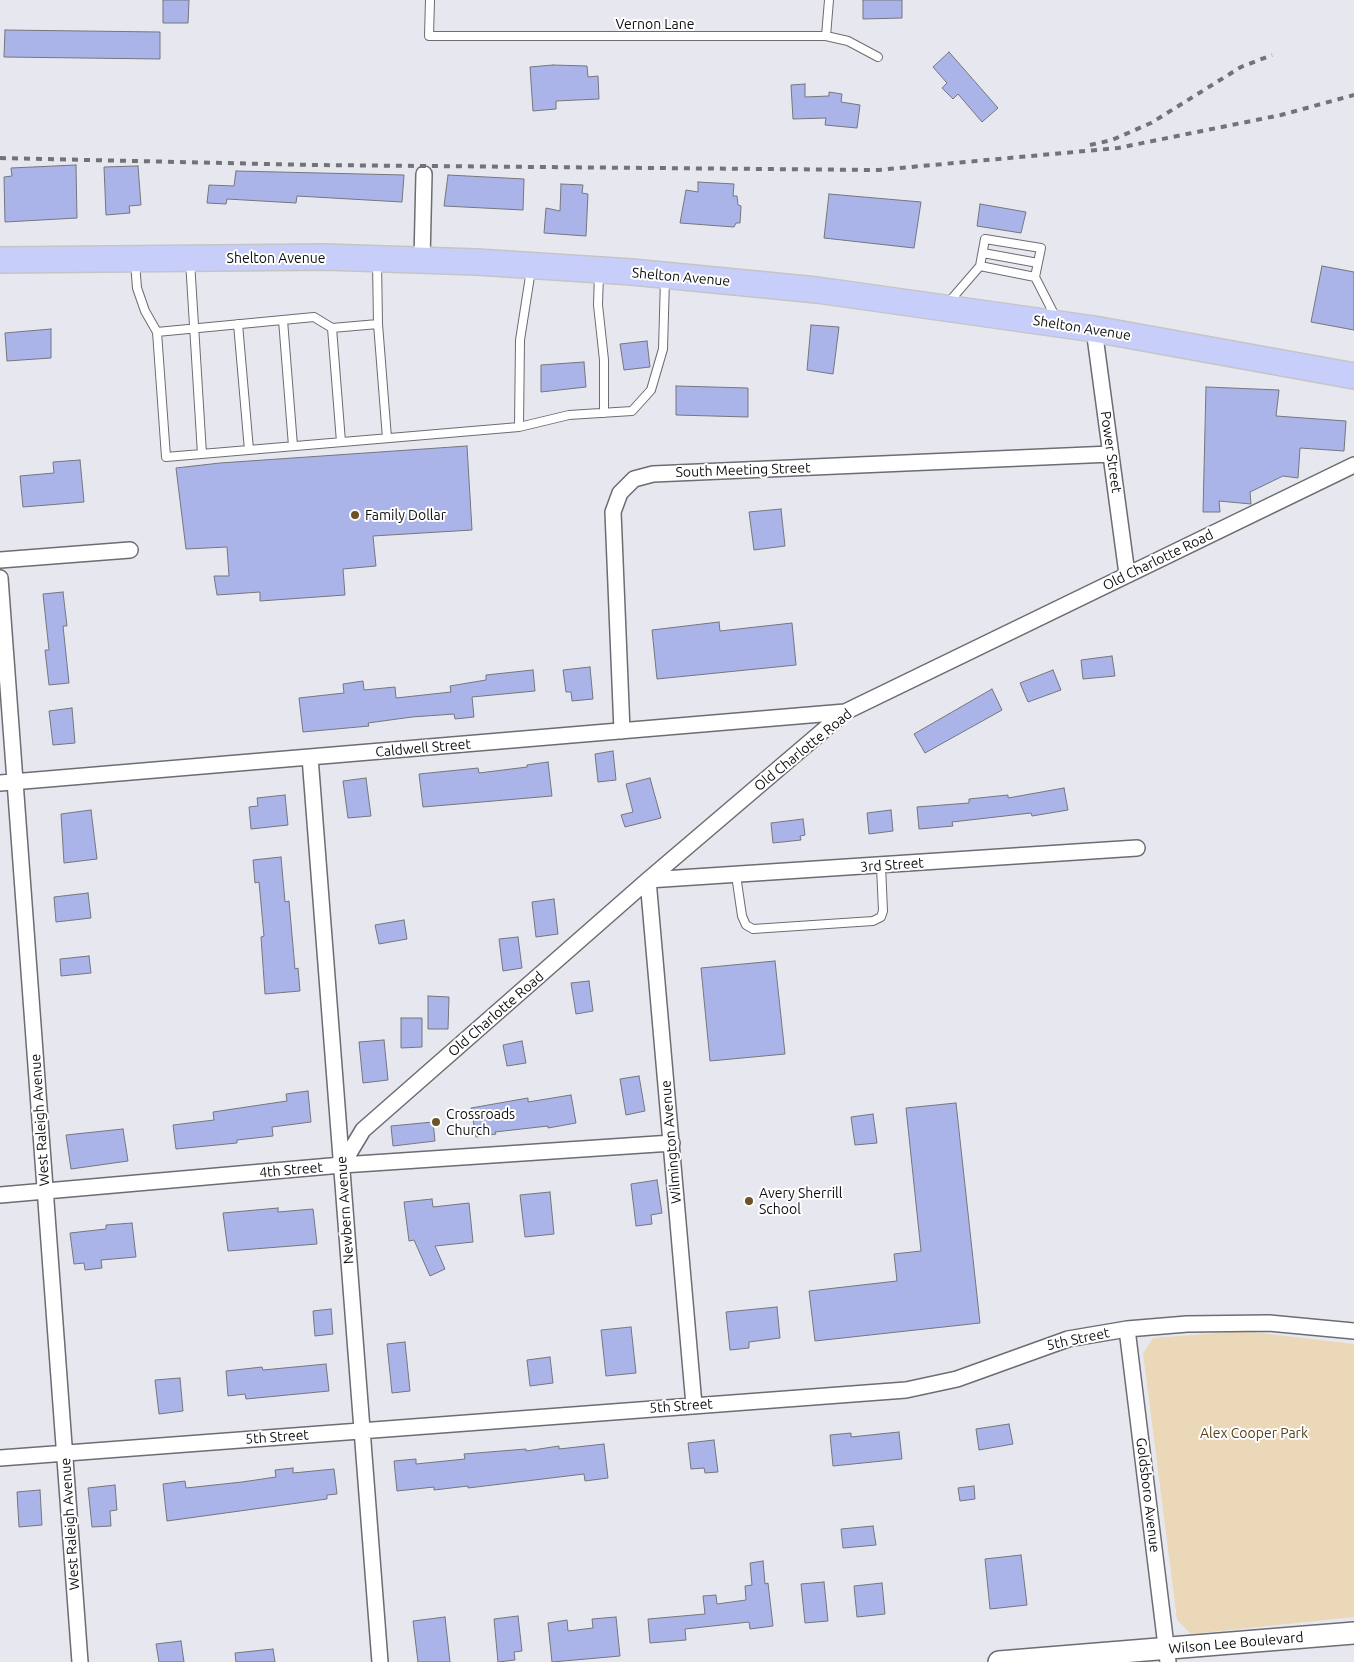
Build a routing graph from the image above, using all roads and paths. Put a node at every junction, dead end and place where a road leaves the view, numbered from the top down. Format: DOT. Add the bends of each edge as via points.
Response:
graph roads {
  1 [pos="430,0"];
  2 [pos="829,0"];
  3 [pos="826,36"];
  4 [pos="878,57"];
  5 [pos="424,174"];
  6 [pos="983,253"];
  7 [pos="135,258"];
  8 [pos="190,258"];
  9 [pos="378,259"];
  10 [pos="0,260"];
  11 [pos="422,260"];
  12 [pos="1038,263"];
  13 [pos="531,265"];
  14 [pos="980,266"];
  15 [pos="599,270"];
  16 [pos="665,275"];
  17 [pos="1036,277"];
  18 [pos="944,308"];
  19 [pos="283,320"];
  20 [pos="238,324"];
  21 [pos="378,324"];
  22 [pos="1060,324"];
  23 [pos="193,328"];
  24 [pos="332,328"];
  25 [pos="1094,329"];
  26 [pos="157,332"];
  27 [pos="1354,376"];
  28 [pos="604,413"];
  29 [pos="519,426"];
  30 [pos="387,438"];
  31 [pos="341,442"];
  32 [pos="293,446"];
  33 [pos="249,450"];
  34 [pos="202,454"];
  35 [pos="1111,454"];
  36 [pos="1354,465"];
  37 [pos="130,550"];
  38 [pos="0,560"];
  39 [pos="1128,574"];
  40 [pos="0,578"];
  41 [pos="845,712"];
  42 [pos="622,731"];
  43 [pos="310,757"];
  44 [pos="8,782"];
  45 [pos="1137,848"];
  46 [pos="881,866"];
  47 [pos="736,874"];
  48 [pos="648,880"];
  49 [pos="672,1143"];
  50 [pos="342,1165"];
  51 [pos="45,1192"];
  52 [pos="0,1195"];
  53 [pos="1127,1329"];
  54 [pos="1354,1331"];
  55 [pos="694,1405"];
  56 [pos="362,1430"];
  57 [pos="65,1453"];
  58 [pos="0,1458"];
  59 [pos="1354,1632"];
  60 [pos="1167,1656"];
  61 [pos="80,1662"];
  62 [pos="380,1662"];
  63 [pos="999,1662"];
  1 -- 3 [label="lane, Vernon Lane" via="428,36"];
  2 -- 3 [label="lane"];
  3 -- 4 [label="lane, Vernon Lane" via="848,40"];
  5 -- 11 [label="street"];
  6 -- 12 [label="lane"];
  6 -- 12 [label="lane" via="986,239 1041,248"];
  6 -- 14 [label="lane"];
  7 -- 8 [label="main road, Shelton Avenue"];
  7 -- 10 [label="main road, Shelton Avenue"];
  7 -- 26 [label="lane" via="137,288"];
  8 -- 9 [label="main road, Shelton Avenue"];
  8 -- 23 [label="lane"];
  9 -- 11 [label="main road, Shelton Avenue"];
  9 -- 21 [label="lane"];
  11 -- 13 [label="main road, Shelton Avenue"];
  12 -- 17 [label="lane"];
  13 -- 15 [label="main road, Shelton Avenue"];
  13 -- 29 [label="lane" via="520,340"];
  14 -- 17 [label="lane"];
  14 -- 18 [label="lane"];
  15 -- 16 [label="main road, Shelton Avenue"];
  15 -- 28 [label="lane"];
  16 -- 18 [label="main road, Shelton Avenue" via="817,290"];
  16 -- 28 [label="lane" via="662,349 651,390 632,411"];
  17 -- 22 [label="lane"];
  18 -- 22 [label="main road, Shelton Avenue"];
  19 -- 20 [label="lane"];
  19 -- 24 [label="lane" via="314,317"];
  19 -- 32 [label="lane"];
  20 -- 23 [label="lane"];
  20 -- 33 [label="lane"];
  21 -- 24 [label="lane"];
  21 -- 30 [label="lane"];
  22 -- 25 [label="main road, Shelton Avenue"];
  23 -- 26 [label="lane"];
  23 -- 34 [label="lane"];
  24 -- 31 [label="lane"];
  25 -- 27 [label="main road, Shelton Avenue"];
  25 -- 35 [label="street, Power Street"];
  26 -- 34 [label="lane" via="166,457"];
  28 -- 29 [label="lane" via="569,415"];
  29 -- 30 [label="lane"];
  30 -- 31 [label="lane"];
  31 -- 32 [label="lane"];
  32 -- 33 [label="lane"];
  33 -- 34 [label="lane"];
  35 -- 39 [label="street, Power Street"];
  35 -- 42 [label="street, South Meeting Street" via="654,474 634,479 620,492 614,512"];
  36 -- 39 [label="street, Old Charlotte Road"];
  37 -- 38 [label="street"];
  39 -- 41 [label="street, Old Charlotte Road"];
  40 -- 44 [label="street, West Raleigh Avenue"];
  41 -- 42 [label="street, Caldwell Street"];
  41 -- 48 [label="street, Old Charlotte Road"];
  42 -- 43 [label="street, Caldwell Street"];
  43 -- 44 [label="street, Caldwell Street"];
  43 -- 50 [label="street, Newbern Avenue"];
  44 -- 51 [label="street, West Raleigh Avenue"];
  45 -- 46 [label="street, 3rd Street"];
  46 -- 47 [label="street, 3rd Street"];
  46 -- 47 [label="lane" via="883,911 881,917 873,921 753,929 746,925 742,916"];
  47 -- 48 [label="street, 3rd Street"];
  48 -- 49 [label="street, Wilmington Avenue"];
  48 -- 50 [label="street, Old Charlotte Road" via="363,1130"];
  49 -- 50 [label="street, 4th Street"];
  49 -- 55 [label="street, Wilmington Avenue"];
  50 -- 51 [label="street, 4th Street"];
  50 -- 56 [label="street, Newbern Avenue"];
  51 -- 52 [label="street, 4th Street"];
  51 -- 57 [label="street, West Raleigh Avenue"];
  53 -- 54 [label="street, 5th Street" via="1269,1323"];
  53 -- 55 [label="street, 5th Street" via="1068,1339 1030,1350 957,1379 906,1390"];
  53 -- 60 [label="street, Goldsboro Avenue"];
  55 -- 56 [label="street, 5th Street"];
  56 -- 57 [label="street, 5th Street"];
  56 -- 62 [label="street, Newbern Avenue"];
  57 -- 58 [label="street, 5th Street"];
  57 -- 61 [label="street, West Raleigh Avenue"];
  59 -- 60 [label="street, Wilson Lee Boulevard"];
  60 -- 63 [label="street, Wilson Lee Boulevard"];
}
